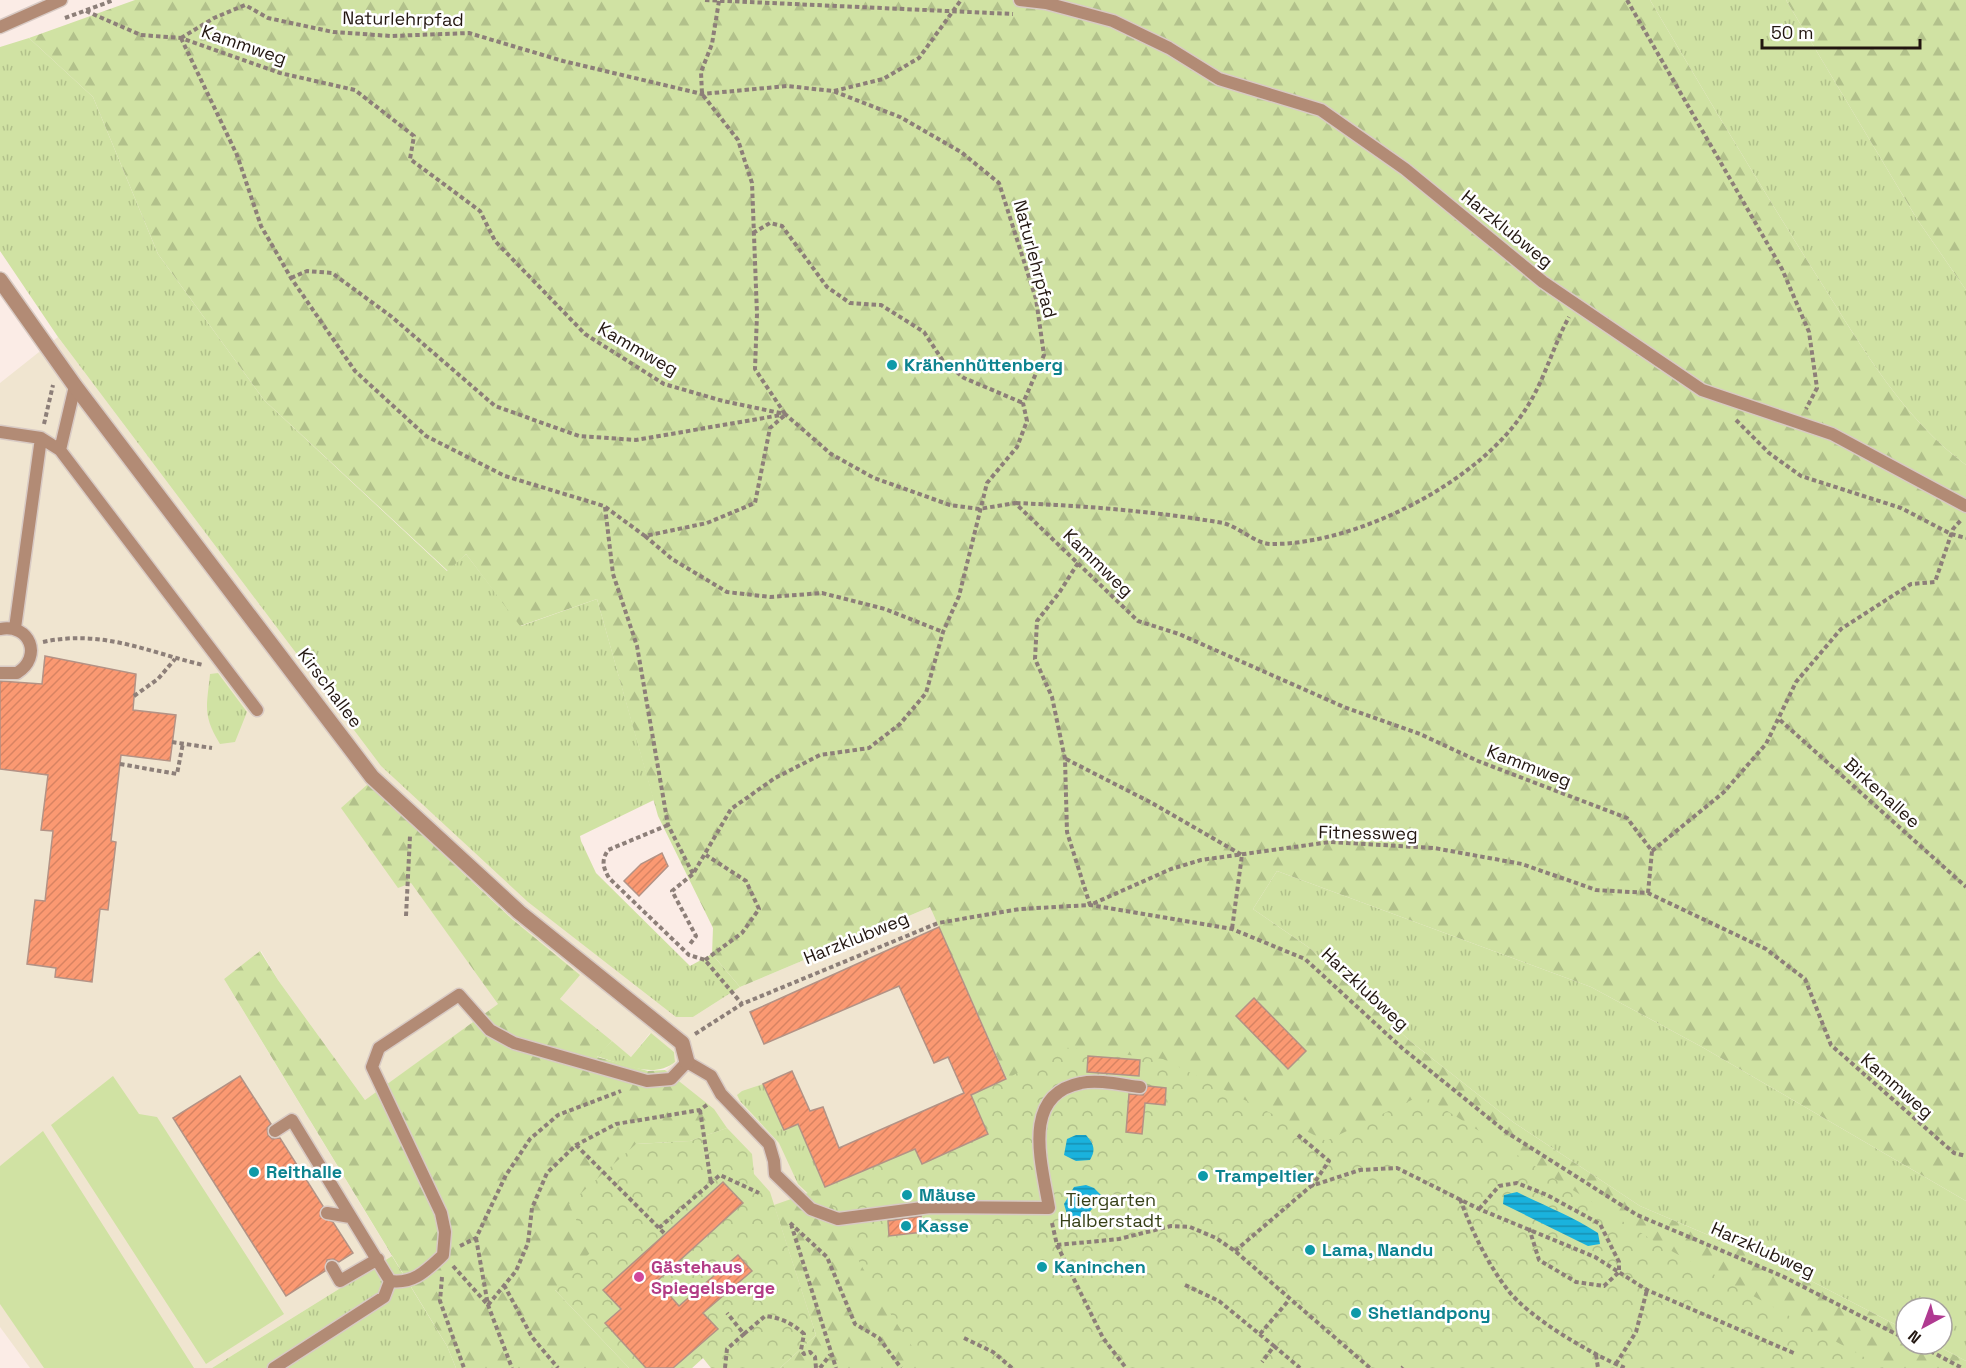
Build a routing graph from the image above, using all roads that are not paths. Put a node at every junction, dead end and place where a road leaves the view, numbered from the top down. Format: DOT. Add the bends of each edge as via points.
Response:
graph roads {
  1 [pos="61,0"];
  2 [pos="1020,0"];
  3 [pos="0,27"];
  4 [pos="0,280"];
  5 [pos="75,386"];
  6 [pos="0,432"];
  7 [pos="40,438"];
  8 [pos="60,450"];
  9 [pos="1966,506"];
  10 [pos="0,628"];
  11 [pos="15,628"];
  12 [pos="0,673"];
  13 [pos="257,710"];
  14 [pos="687,1062"];
  15 [pos="1140,1086"];
  16 [pos="275,1131"];
  17 [pos="327,1213"];
  18 [pos="350,1217"];
  19 [pos="378,1259"];
  20 [pos="332,1267"];
  21 [pos="390,1281"];
  22 [pos="274,1368"];
  1 -- 3 [label="lane"];
  2 -- 9 [label="lane, Harzklubweg" via="1113,21 1169,48 1219,79 1321,110 1405,169 1572,309 1702,390 1832,434"];
  4 -- 5 [label="street, Kirschallee"];
  5 -- 8 [label="lane"];
  5 -- 14 [label="street, Kirschallee" via="372,777 519,912 682,1043"];
  6 -- 7 [label="lane"];
  7 -- 8 [label="lane"];
  7 -- 11 [label="lane"];
  8 -- 13 [label="lane"];
  10 -- 11 [label="lane"];
  11 -- 12 [label="lane" via="26,635 32,655 24,669 13,674"];
  14 -- 15 [label="lane" via="711,1076 721,1094 769,1144 775,1174 811,1209 838,1219 930,1207 1049,1208 1039,1125 1044,1105 1081,1082"];
  14 -- 21 [label="lane" via="671,1079 647,1081 514,1042 490,1030 459,994 379,1048 372,1067 441,1213 445,1232 443,1255 418,1278 404,1283"];
  16 -- 18 [label="lane" via="292,1120"];
  17 -- 18 [label="lane"];
  18 -- 19 [label="lane"];
  19 -- 20 [label="lane" via="340,1281"];
  19 -- 21 [label="lane"];
  21 -- 22 [label="lane" via="384,1297"];
}
